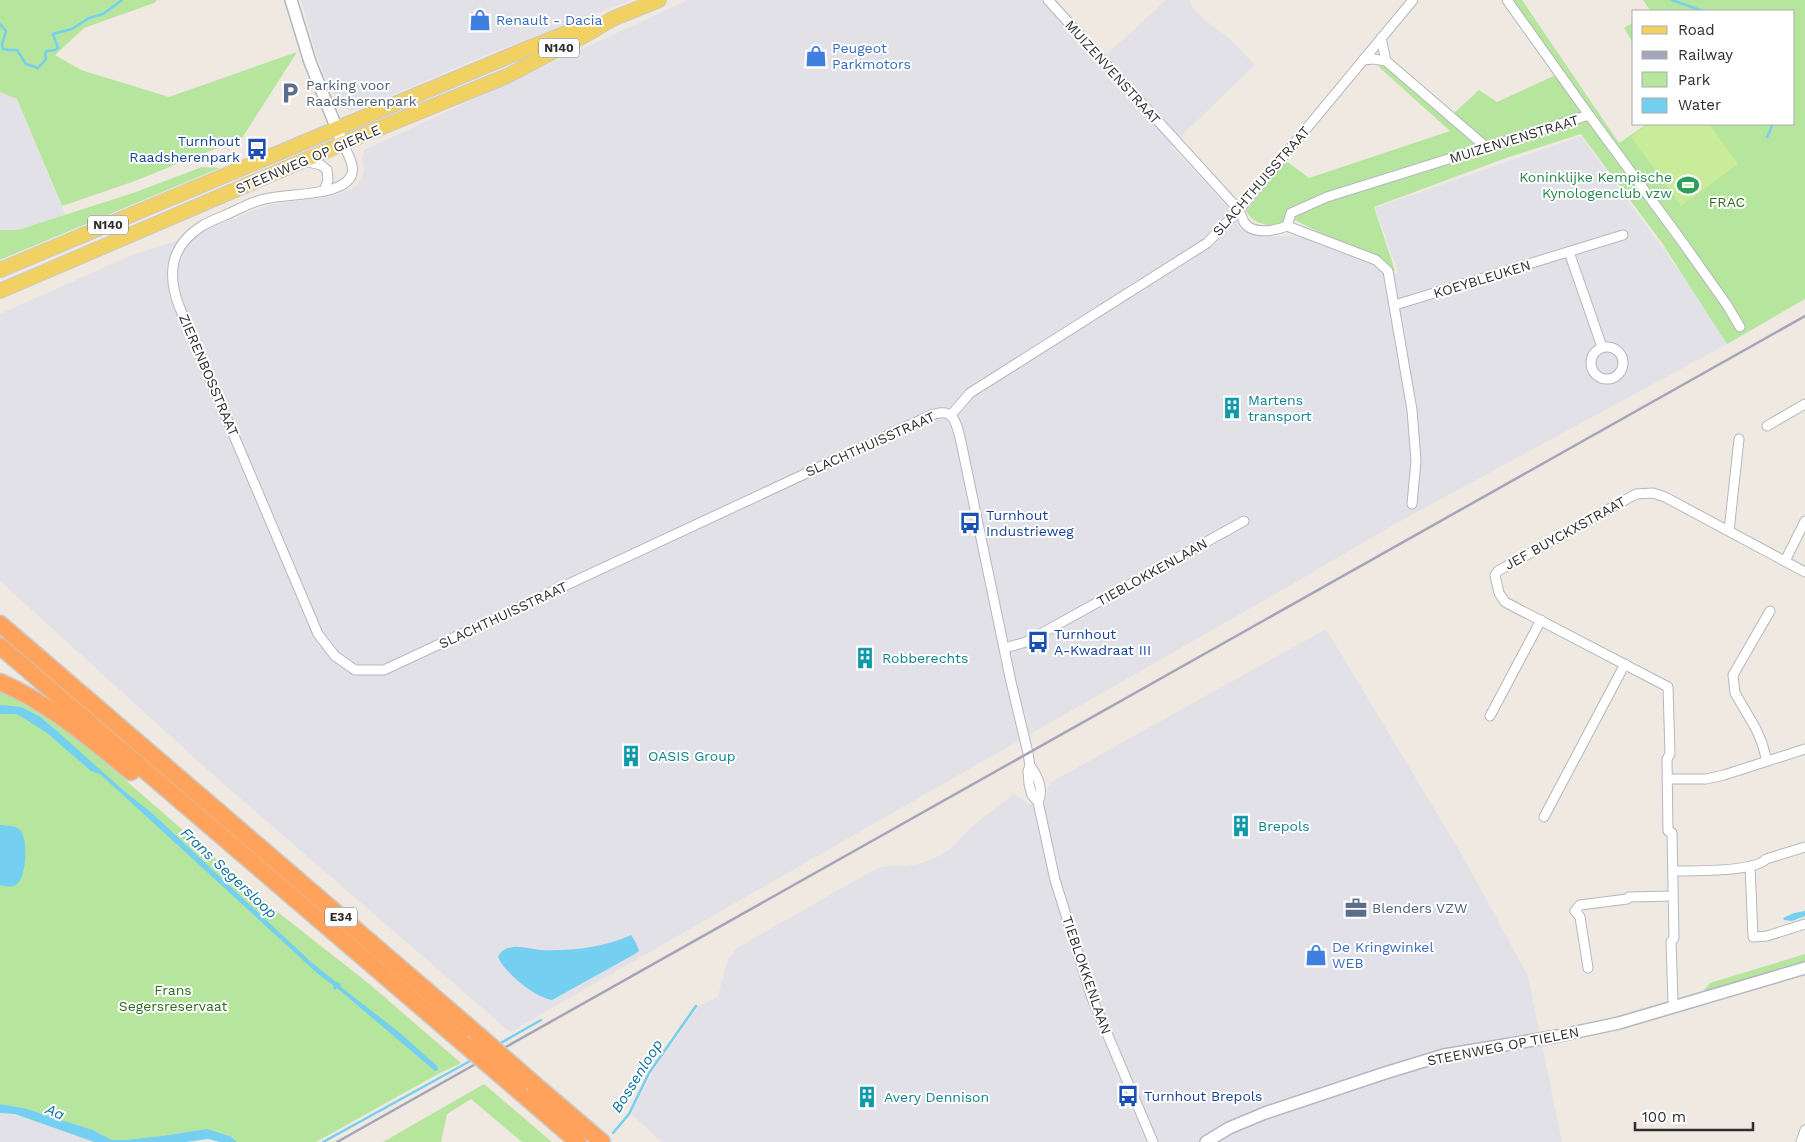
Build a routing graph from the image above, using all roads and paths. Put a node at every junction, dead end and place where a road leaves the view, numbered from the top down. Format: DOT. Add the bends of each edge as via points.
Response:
graph roads {
  1 [pos="292,0"];
  2 [pos="659,0"];
  3 [pos="1048,0"];
  4 [pos="1413,0"];
  5 [pos="1507,0"];
  6 [pos="644,3"];
  7 [pos="612,19"];
  8 [pos="1381,38"];
  9 [pos="1363,60"];
  10 [pos="1386,61"];
  11 [pos="1589,115"];
  12 [pos="337,128"];
  13 [pos="343,144"];
  14 [pos="1486,147"];
  15 [pos="304,161"];
  16 [pos="324,191"];
  17 [pos="1239,210"];
  18 [pos="1287,226"];
  19 [pos="1623,235"];
  20 [pos="1570,252"];
  21 [pos="0,270"];
  22 [pos="0,291"];
  23 [pos="1395,305"];
  24 [pos="1740,327"];
  25 [pos="1602,347"];
  26 [pos="1805,404"];
  27 [pos="950,415"];
  28 [pos="1767,426"];
  29 [pos="1739,439"];
  30 [pos="1412,504"];
  31 [pos="1244,521"];
  32 [pos="1805,521"];
  33 [pos="1729,531"];
  34 [pos="1785,561"];
  35 [pos="1805,572"];
  36 [pos="1770,611"];
  37 [pos="1541,620"];
  38 [pos="0,624"];
  39 [pos="0,646"];
  40 [pos="1005,648"];
  41 [pos="1626,664"];
  42 [pos="384,670"];
  43 [pos="0,682"];
  44 [pos="1490,716"];
  45 [pos="1805,749"];
  46 [pos="1767,761"];
  47 [pos="1667,779"];
  48 [pos="168,789"];
  49 [pos="1544,817"];
  50 [pos="1805,847"];
  51 [pos="1750,866"];
  52 [pos="1673,871"];
  53 [pos="1673,896"];
  54 [pos="1805,924"];
  55 [pos="1588,968"];
  56 [pos="1805,968"];
  57 [pos="1675,1007"];
  58 [pos="470,1039"];
  59 [pos="1805,1130"];
  60 [pos="578,1142"];
  61 [pos="602,1142"];
  62 [pos="1153,1142"];
  63 [pos="1206,1142"];
  64 [pos="1801,1142"];
  1 -- 12 [label="street" via="310,62"];
  2 -- 6 [label="main road, STEENWEG OP GIERLE / N140"];
  3 -- 17 [label="street, MUIZENVENSTRAAT"];
  4 -- 8 [label="street, SLACHTHUISSTRAAT"];
  5 -- 11 [label="street"];
  6 -- 7 [label="main road, STEENWEG OP GIERLE / N140"];
  7 -- 12 [label="main road, STEENWEG OP GIERLE / N140" via="526,48"];
  7 -- 13 [label="main road, STEENWEG OP GIERLE / N140" via="507,76"];
  8 -- 9 [label="street, SLACHTHUISSTRAAT"];
  8 -- 10 [label="street"];
  9 -- 10 [label="street"];
  9 -- 17 [label="street, SLACHTHUISSTRAAT"];
  10 -- 14 [label="street"];
  11 -- 14 [label="street, MUIZENVENSTRAAT"];
  11 -- 24 [label="street, MUIZENVENSTRAAT"];
  12 -- 13 [label="street"];
  12 -- 21 [label="main road, STEENWEG OP GIERLE / N140"];
  13 -- 15 [label="main road, STEENWEG OP GIERLE / N140"];
  13 -- 16 [label="street, ZIERENBOSSTRAAT" via="351,161 352,174 343,186"];
  14 -- 18 [label="street, MUIZENVENSTRAAT" via="1327,197 1291,213"];
  15 -- 16 [label="street" via="327,170"];
  15 -- 22 [label="main road, STEENWEG OP GIERLE / N140"];
  16 -- 42 [label="street, ZIERENBOSSTRAAT" via="266,198 202,226 183,243 175,257 172,280 179,306 318,634 335,656 355,670"];
  17 -- 18 [label="street, MUIZENVENSTRAAT" via="1244,222 1256,230"];
  17 -- 27 [label="street, SLACHTHUISSTRAAT" via="1207,243 970,394"];
  18 -- 23 [label="street, MUIZENVENSTRAAT" via="1376,260 1388,271"];
  19 -- 20 [label="street, KOEYBLEUKEN"];
  20 -- 23 [label="street, KOEYBLEUKEN"];
  20 -- 25 [label="street"];
  23 -- 30 [label="street, MUIZENVENSTRAAT" via="1412,410 1416,461"];
  26 -- 28 [label="street"];
  27 -- 40 [label="street, TIEBLOKKENLAAN" via="957,424 962,442"];
  27 -- 42 [label="street, SLACHTHUISSTRAAT" via="936,412"];
  29 -- 33 [label="street"];
  31 -- 40 [label="street, TIEBLOKKENLAAN" via="1026,642"];
  32 -- 34 [label="street"];
  33 -- 34 [label="street, JEF BUYCKXSTRAAT"];
  33 -- 37 [label="street, JEF BUYCKXSTRAAT" via="1665,497 1653,493 1636,494 1498,571 1495,575 1502,599"];
  34 -- 35 [label="street, JEF BUYCKXSTRAAT"];
  36 -- 46 [label="street" via="1733,675 1735,693 1756,729"];
  37 -- 41 [label="street, JEF BUYCKXSTRAAT"];
  37 -- 44 [label="street"];
  38 -- 58 [label="highway, E34"];
  39 -- 48 [label="highway, E34"];
  40 -- 62 [label="street, TIEBLOKKENLAAN" via="1030,766 1029,784 1038,802 1060,896 1092,998"];
  41 -- 47 [label="street, JEF BUYCKXSTRAAT" via="1668,687 1670,754"];
  41 -- 49 [label="street"];
  43 -- 48 [label="highway, E34" via="42,703 148,786"];
  45 -- 46 [label="street"];
  46 -- 47 [label="street" via="1706,778"];
  47 -- 52 [label="street, JEF BUYCKXSTRAAT"];
  48 -- 58 [label="highway, E34"];
  50 -- 51 [label="street"];
  51 -- 52 [label="street"];
  51 -- 54 [label="street" via="1753,937"];
  52 -- 53 [label="street, JEF BUYCKXSTRAAT"];
  53 -- 55 [label="street" via="1629,897 1580,905 1575,911 1580,917"];
  53 -- 57 [label="street, JEF BUYCKXSTRAAT" via="1674,938 1671,942"];
  56 -- 57 [label="street, STEENWEG OP TIELEN"];
  57 -- 63 [label="street, STEENWEG OP TIELEN" via="1558,1036 1444,1055 1264,1113"];
  58 -- 60 [label="highway, E34, bridge" via="519,1092"];
  58 -- 61 [label="highway, E34, bridge" via="534,1084"];
  59 -- 64 [label="street"];
}
